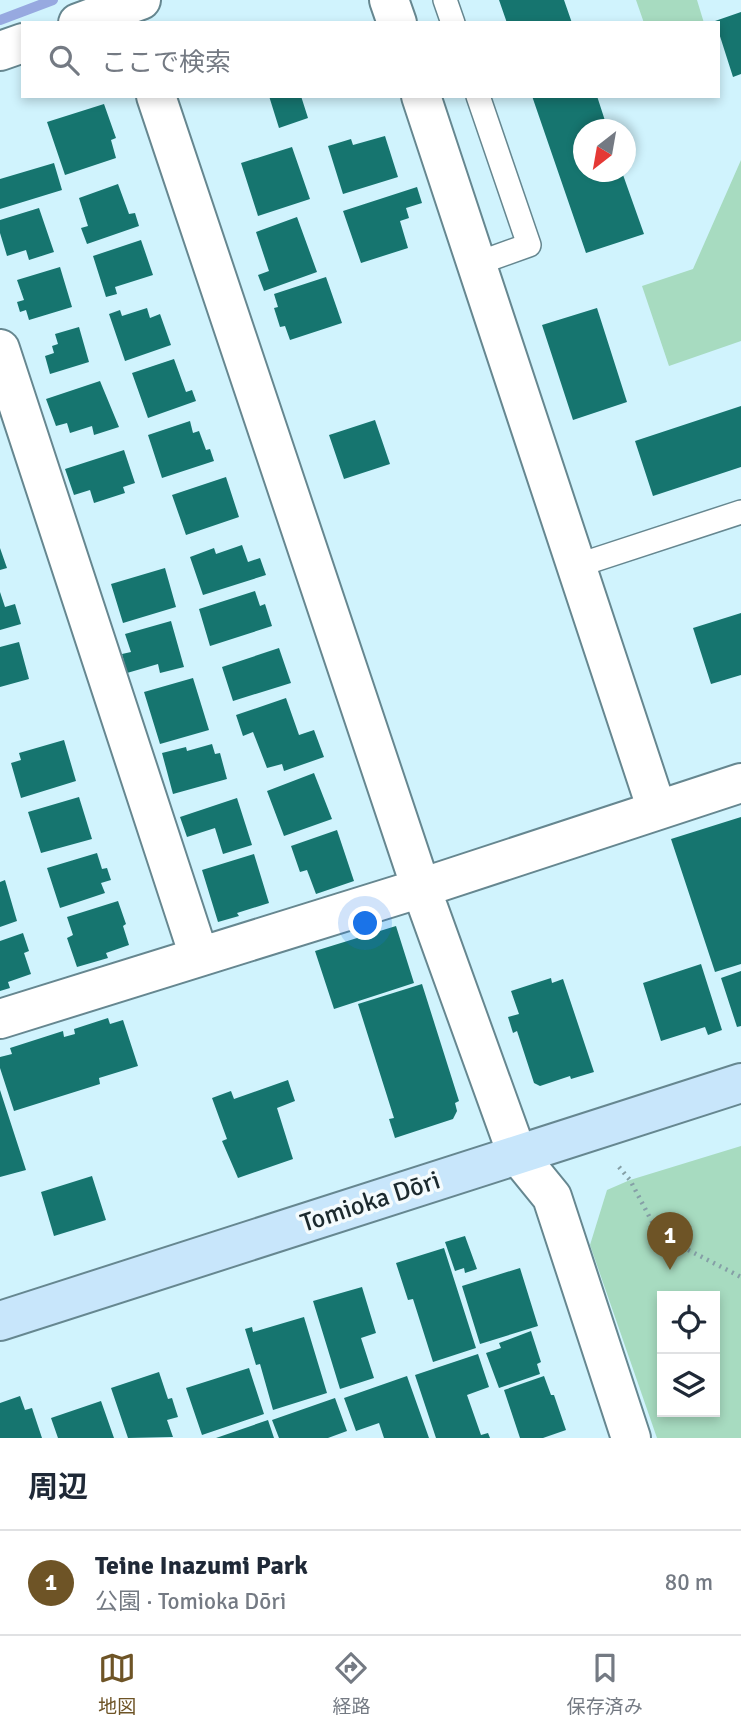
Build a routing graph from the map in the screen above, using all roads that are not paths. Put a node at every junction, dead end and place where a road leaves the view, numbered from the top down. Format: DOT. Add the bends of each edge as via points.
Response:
graph roads {
  1 [pos="445,0"];
  2 [pos="133,9"];
  3 [pos="86,21"];
  4 [pos="452,21"];
  5 [pos="21,44"];
  6 [pos="0,51"];
  7 [pos="157,98"];
  8 [pos="422,98"];
  9 [pos="479,98"];
  10 [pos="476,264"];
  11 [pos="0,349"];
  12 [pos="741,512"];
  13 [pos="576,566"];
  14 [pos="741,783"];
  15 [pos="657,810"];
  16 [pos="421,888"];
  17 [pos="199,956"];
  18 [pos="0,1019"];
  19 [pos="741,1083"];
  20 [pos="517,1154"];
  21 [pos="0,1321"];
  22 [pos="624,1436"];
  1 -- 4 [label="lane"];
  2 -- 3 [label="street"];
  5 -- 6 [label="street"];
  7 -- 16 [label="street"];
  8 -- 10 [label="street"];
  9 -- 10 [label="lane" via="529,245"];
  10 -- 13 [label="street"];
  11 -- 17 [label="street"];
  12 -- 13 [label="lane"];
  13 -- 15 [label="street"];
  14 -- 15 [label="street"];
  15 -- 16 [label="street"];
  16 -- 17 [label="street"];
  16 -- 20 [label="street"];
  17 -- 18 [label="street"];
  19 -- 20 [label="street, Tomioka Dōri"];
  20 -- 21 [label="street, Tomioka Dōri"];
  20 -- 22 [label="street" via="552,1198"];
}
